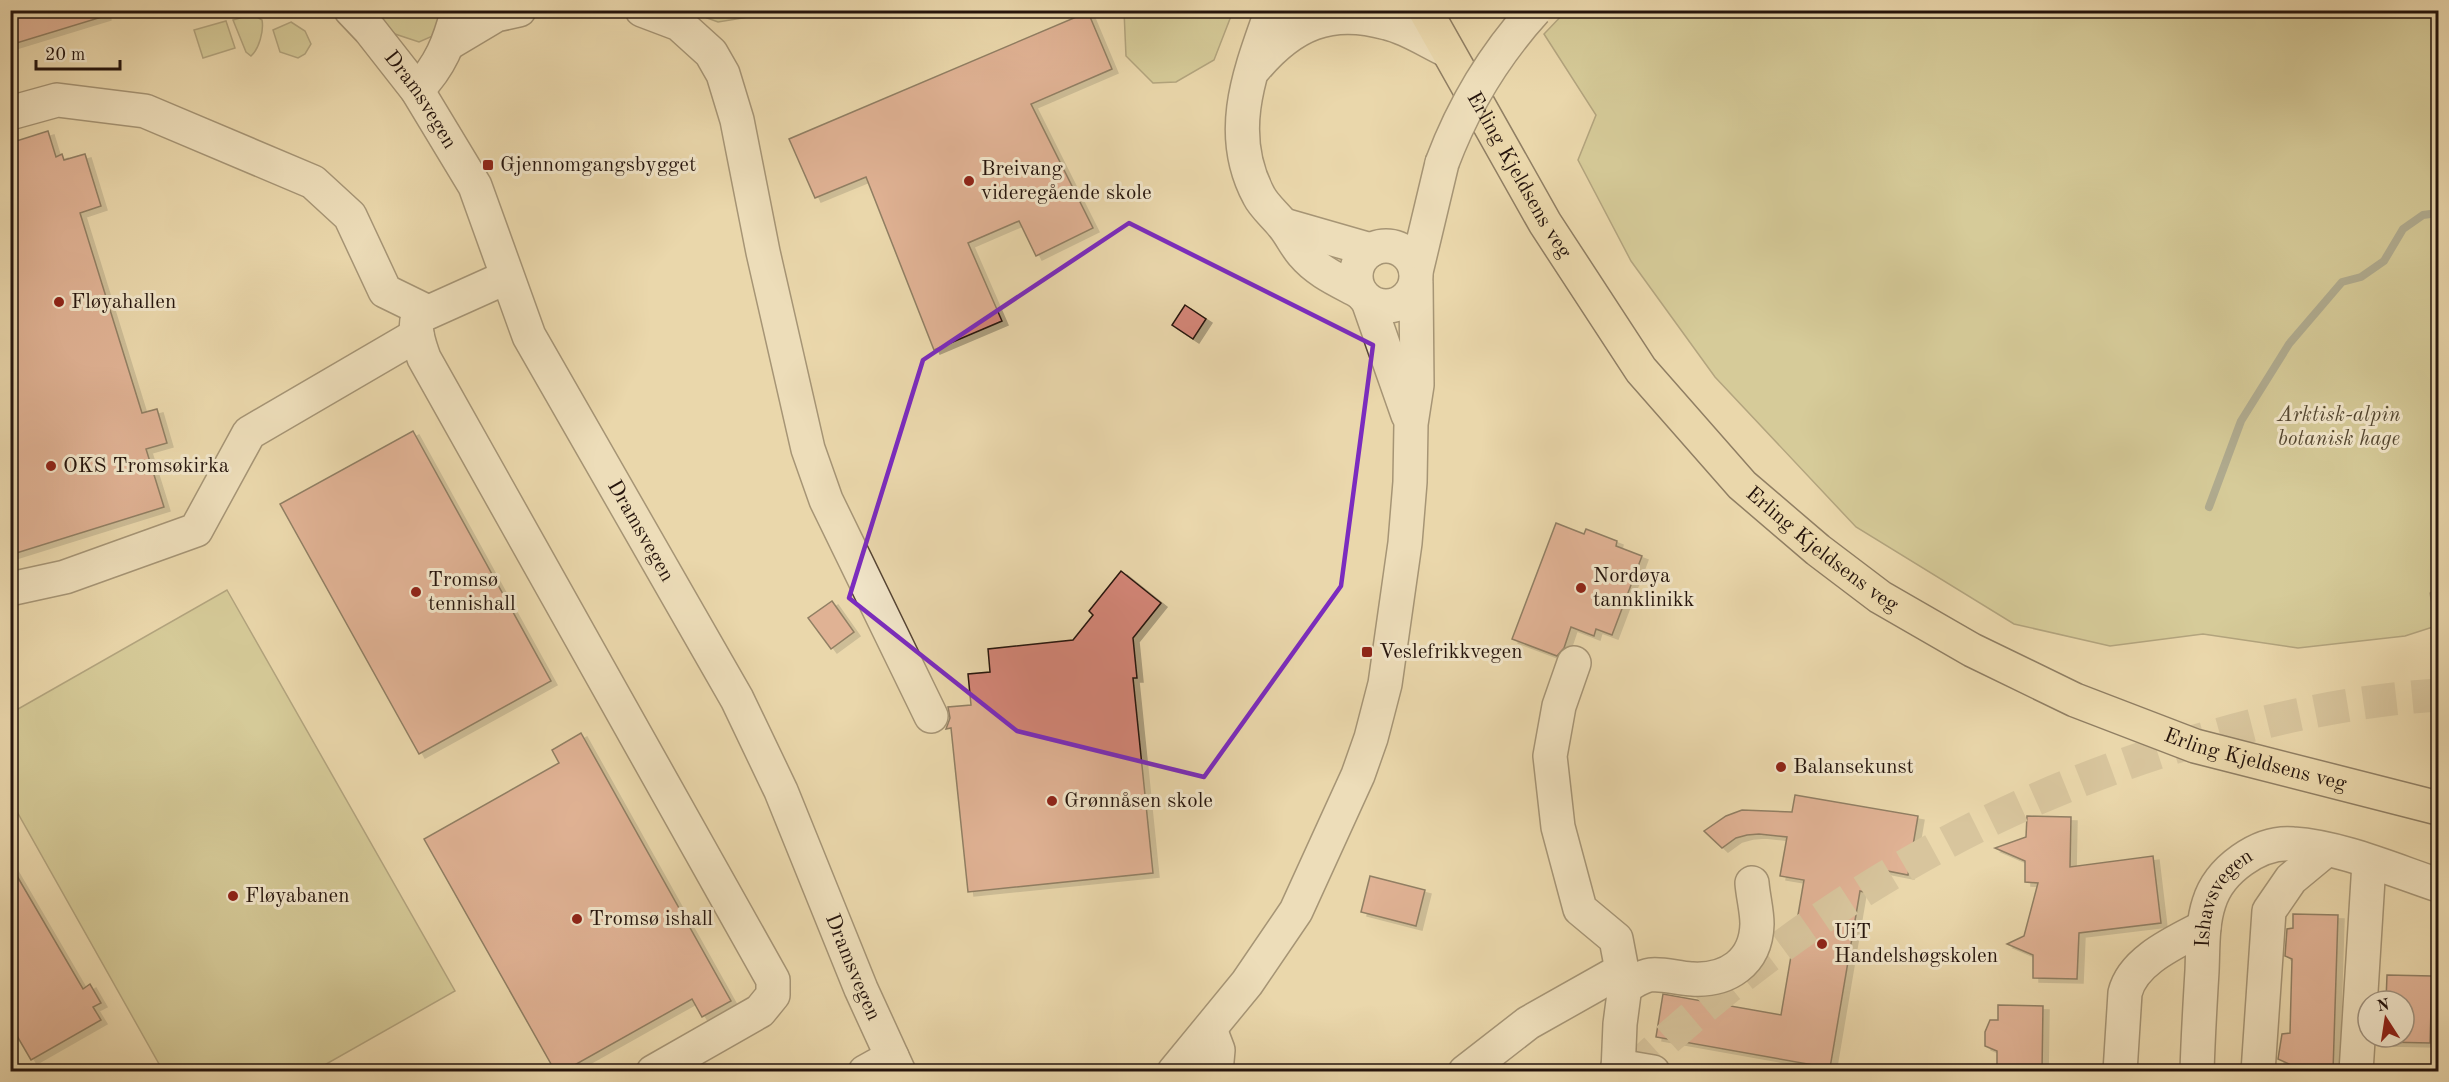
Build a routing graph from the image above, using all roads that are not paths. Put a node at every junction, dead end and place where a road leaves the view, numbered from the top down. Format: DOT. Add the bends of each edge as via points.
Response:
graph roads {
  1 [pos="351,10"];
  2 [pos="458,10"];
  3 [pos="519,10"];
  4 [pos="642,10"];
  5 [pos="1272,10"];
  6 [pos="1425,10"];
  7 [pos="1534,10"];
  8 [pos="449,43"];
  9 [pos="1446,50"];
  10 [pos="1248,76"];
  11 [pos="417,90"];
  12 [pos="10,113"];
  13 [pos="1440,172"];
  14 [pos="1284,225"];
  15 [pos="1376,248"];
  16 [pos="507,277"];
  17 [pos="1416,278"];
  18 [pos="1364,296"];
  19 [pos="423,323"];
  20 [pos="1411,424"];
  21 [pos="10,589"];
  22 [pos="1574,663"];
  23 [pos="931,716"];
  24 [pos="2439,808"];
  25 [pos="2326,850"];
  26 [pos="2369,863"];
  27 [pos="1752,883"];
  28 [pos="2439,885"];
  29 [pos="2204,927"];
  30 [pos="1621,965"];
  31 [pos="1210,1029"];
  32 [pos="886,1066"];
  33 [pos="1618,1069"];
  34 [pos="653,1071"];
  35 [pos="1174,1071"];
  36 [pos="1216,1071"];
  37 [pos="1465,1071"];
  38 [pos="1653,1071"];
  39 [pos="2120,1071"];
  40 [pos="2197,1071"];
  41 [pos="2258,1071"];
  42 [pos="2356,1071"];
  1 -- 11 [label="street, Dramsvegen"];
  2 -- 8 [label="street"];
  3 -- 8 [label="street" via="496,15"];
  4 -- 23 [label="street" via="679,24 711,53 723,74 737,120 808,449 826,500"];
  5 -- 10 [label="street"];
  6 -- 9 [label="highway, Erling Kjeldsens veg"];
  7 -- 13 [label="street, bridge" via="1486,72 1456,128"];
  8 -- 11 [label="street" via="432,74"];
  9 -- 10 [label="street" via="1387,22 1341,18 1305,25 1287,35"];
  9 -- 24 [label="highway, Erling Kjeldsens veg" via="1545,223 1641,370 1742,485 1818,550 1880,597 1961,645 2075,700 2195,746"];
  10 -- 14 [label="street" via="1241,118 1245,161 1259,198"];
  11 -- 16 [label="street, Dramsvegen" via="475,186"];
  12 -- 19 [label="street" via="57,100 145,111 313,182 350,216 385,291"];
  13 -- 15 [label="street"];
  13 -- 17 [label="street"];
  14 -- 15 [label="street"];
  14 -- 18 [label="street" via="1304,255"];
  15 -- 17 [label="street" via="1394,247 1404,252 1412,261"];
  15 -- 18 [label="street" via="1362,258 1357,269 1356,281"];
  16 -- 19 [label="street"];
  16 -- 32 [label="street, Dramsvegen" via="529,336 737,699 782,791 861,989"];
  17 -- 18 [label="street" via="1411,294 1402,302 1379,305"];
  17 -- 20 [label="street" via="1417,385"];
  18 -- 20 [label="street"];
  19 -- 21 [label="street" via="249,434 196,530 65,577"];
  19 -- 34 [label="street" via="430,370 772,980 773,995 760,1011"];
  20 -- 31 [label="street" via="1404,553 1385,684 1371,738 1354,785 1296,911"];
  22 -- 30 [label="street" via="1558,706 1550,756 1558,827 1580,909"];
  25 -- 26 [label="street, Ishavsvegen"];
  25 -- 29 [label="street, Ishavsvegen" via="2276,843 2254,853 2235,865 2221,881 2209,901"];
  25 -- 41 [label="street" via="2291,879 2269,911"];
  26 -- 28 [label="street, Ishavsvegen"];
  26 -- 42 [label="street"];
  27 -- 30 [label="street" via="1757,926 1753,944 1732,972 1715,979 1691,980 1650,975"];
  29 -- 39 [label="street" via="2144,964 2128,981"];
  29 -- 40 [label="street, Ishavsvegen"];
  30 -- 33 [label="street"];
  30 -- 37 [label="street" via="1528,1023"];
  31 -- 35 [label="street"];
  31 -- 36 [label="street" via="1218,1050"];
  33 -- 38 [label="street"];
}
